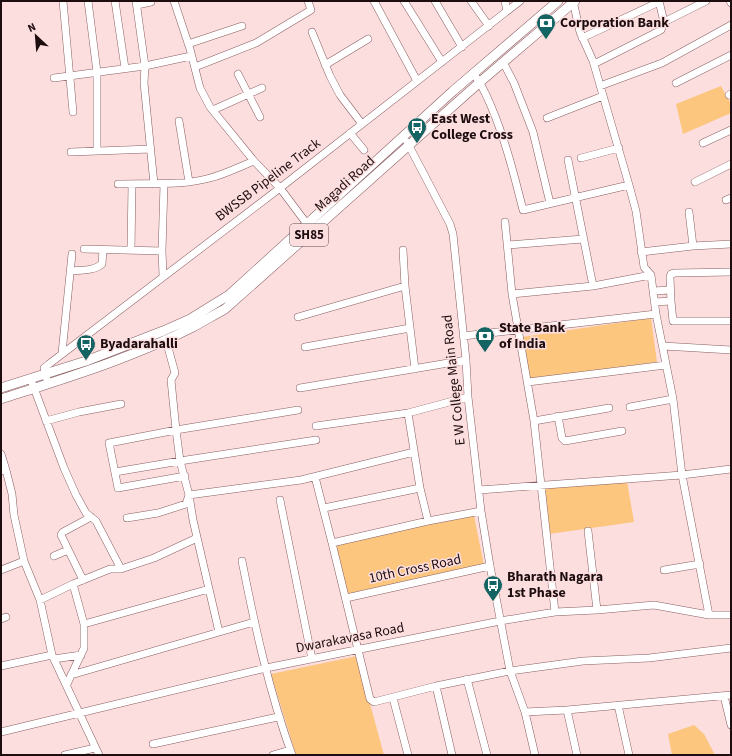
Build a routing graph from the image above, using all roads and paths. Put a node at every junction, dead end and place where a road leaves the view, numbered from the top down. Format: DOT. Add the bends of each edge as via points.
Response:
graph roads {
  1 [pos="63,1"];
  2 [pos="88,1"];
  3 [pos="115,1"];
  4 [pos="174,1"];
  5 [pos="308,1"];
  6 [pos="374,1"];
  7 [pos="404,1"];
  8 [pos="435,1"];
  9 [pos="471,1"];
  10 [pos="504,1"];
  11 [pos="520,1"];
  12 [pos="558,1"];
  13 [pos="573,1"];
  14 [pos="659,1"];
  15 [pos="706,1"];
  16 [pos="151,2"];
  17 [pos="136,3"];
  18 [pos="507,11"];
  19 [pos="664,22"];
  20 [pos="731,25"];
  21 [pos="242,26"];
  22 [pos="489,26"];
  23 [pos="312,32"];
  24 [pos="582,38"];
  25 [pos="368,39"];
  26 [pos="188,44"];
  27 [pos="462,47"];
  28 [pos="731,55"];
  29 [pos="191,56"];
  30 [pos="442,62"];
  31 [pos="503,62"];
  32 [pos="594,64"];
  33 [pos="325,65"];
  34 [pos="145,66"];
  35 [pos="195,67"];
  36 [pos="125,68"];
  37 [pos="97,72"];
  38 [pos="473,73"];
  39 [pos="238,74"];
  40 [pos="70,76"];
  41 [pos="54,78"];
  42 [pos="417,81"];
  43 [pos="480,82"];
  44 [pos="676,83"];
  45 [pos="600,86"];
  46 [pos="262,88"];
  47 [pos="248,94"];
  48 [pos="603,96"];
  49 [pos="213,110"];
  50 [pos="73,112"];
  51 [pos="260,117"];
  52 [pos="547,118"];
  53 [pos="179,120"];
  54 [pos="362,124"];
  55 [pos="731,130"];
  56 [pos="350,133"];
  57 [pos="403,137"];
  58 [pos="703,143"];
  59 [pos="409,146"];
  60 [pos="618,148"];
  61 [pos="151,149"];
  62 [pos="364,150"];
  63 [pos="97,151"];
  64 [pos="71,152"];
  65 [pos="581,158"];
  66 [pos="568,160"];
  67 [pos="254,162"];
  68 [pos="731,164"];
  69 [pos="189,182"];
  70 [pos="695,182"];
  71 [pos="118,184"];
  72 [pos="132,184"];
  73 [pos="154,184"];
  74 [pos="164,184"];
  75 [pos="630,185"];
  76 [pos="280,188"];
  77 [pos="575,198"];
  78 [pos="550,203"];
  79 [pos="689,212"];
  80 [pos="505,222"];
  81 [pos="310,228"];
  82 [pos="583,239"];
  83 [pos="731,244"];
  84 [pos="508,245"];
  85 [pos="693,246"];
  86 [pos="84,249"];
  87 [pos="103,250"];
  88 [pos="131,250"];
  89 [pos="403,250"];
  90 [pos="162,251"];
  91 [pos="641,252"];
  92 [pos="72,254"];
  93 [pos="70,271"];
  94 [pos="731,272"];
  95 [pos="651,275"];
  96 [pos="163,276"];
  97 [pos="405,286"];
  98 [pos="593,286"];
  99 [pos="653,290"];
  100 [pos="671,290"];
  101 [pos="512,294"];
  102 [pos="671,300"];
  103 [pos="654,302"];
  104 [pos="656,314"];
  105 [pos="298,316"];
  106 [pos="731,321"];
  107 [pos="410,328"];
  108 [pos="518,330"];
  109 [pos="463,336"];
  110 [pos="166,340"];
  111 [pos="663,346"];
  112 [pos="305,348"];
  113 [pos="731,350"];
  114 [pos="62,353"];
  115 [pos="466,360"];
  116 [pos="666,365"];
  117 [pos="415,369"];
  118 [pos="31,380"];
  119 [pos="46,380"];
  120 [pos="528,382"];
  121 [pos="1,388"];
  122 [pos="300,388"];
  123 [pos="34,389"];
  124 [pos="468,397"];
  125 [pos="1,399"];
  126 [pos="673,399"];
  127 [pos="121,404"];
  128 [pos="630,407"];
  129 [pos="609,408"];
  130 [pos="298,410"];
  131 [pos="408,413"];
  132 [pos="558,416"];
  133 [pos="534,420"];
  134 [pos="46,421"];
  135 [pos="316,426"];
  136 [pos="176,430"];
  137 [pos="622,431"];
  138 [pos="316,440"];
  139 [pos="414,452"];
  140 [pos="1,454"];
  141 [pos="180,461"];
  142 [pos="731,469"];
  143 [pos="3,471"];
  144 [pos="115,472"];
  145 [pos="682,475"];
  146 [pos="185,476"];
  147 [pos="315,477"];
  148 [pos="541,486"];
  149 [pos="420,488"];
  150 [pos="479,490"];
  151 [pos="189,495"];
  152 [pos="280,500"];
  153 [pos="324,508"];
  154 [pos="481,511"];
  155 [pos="91,517"];
  156 [pos="127,518"];
  157 [pos="428,521"];
  158 [pos="588,531"];
  159 [pos="198,538"];
  160 [pos="332,543"];
  161 [pos="68,550"];
  162 [pos="54,556"];
  163 [pos="24,561"];
  164 [pos="242,561"];
  165 [pos="700,564"];
  166 [pos="490,566"];
  167 [pos="121,569"];
  168 [pos="1,570"];
  169 [pos="664,570"];
  170 [pos="83,580"];
  171 [pos="73,584"];
  172 [pos="209,589"];
  173 [pos="346,598"];
  174 [pos="40,600"];
  175 [pos="597,610"];
  176 [pos="555,612"];
  177 [pos="731,614"];
  178 [pos="709,616"];
  179 [pos="500,621"];
  180 [pos="254,622"];
  181 [pos="84,624"];
  182 [pos="219,632"];
  183 [pos="731,648"];
  184 [pos="359,650"];
  185 [pos="81,654"];
  186 [pos="53,657"];
  187 [pos="312,659"];
  188 [pos="1,666"];
  189 [pos="266,668"];
  190 [pos="510,671"];
  191 [pos="71,675"];
  192 [pos="467,679"];
  193 [pos="67,684"];
  194 [pos="436,686"];
  195 [pos="727,695"];
  196 [pos="393,698"];
  197 [pos="618,705"];
  198 [pos="567,710"];
  199 [pos="525,712"];
  200 [pos="80,714"];
  201 [pos="278,716"];
  202 [pos="731,726"];
  203 [pos="1,732"];
  204 [pos="153,744"];
  205 [pos="95,748"];
  206 [pos="291,752"];
  207 [pos="65,755"];
  208 [pos="99,755"];
  209 [pos="273,755"];
  210 [pos="408,755"];
  211 [pos="452,755"];
  212 [pos="487,755"];
  213 [pos="535,755"];
  214 [pos="577,755"];
  215 [pos="629,755"];
  1 -- 40 [label="street"];
  2 -- 37 [label="street"];
  3 -- 36 [label="street"];
  4 -- 26 [label="street"];
  5 -- 35 [label="street" via="311,10 256,43"];
  6 -- 42 [label="street"];
  7 -- 30 [label="street"];
  8 -- 27 [label="street"];
  9 -- 22 [label="street"];
  10 -- 18 [label="street"];
  11 -- 18 [label="street, BWSSB Pipeline Track"];
  12 -- 38 [label="main road, Magadi Road / SH85"];
  13 -- 24 [label="street"];
  13 -- 31 [label="main road, Magadi Road / SH85"];
  14 -- 19 [label="street"];
  14 -- 24 [label="street"];
  15 -- 19 [label="street"];
  16 -- 17 [label="street"];
  17 -- 34 [label="street"];
  18 -- 22 [label="street, BWSSB Pipeline Track"];
  19 -- 32 [label="street" via="661,30"];
  20 -- 45 [label="street" via="662,62"];
  21 -- 26 [label="street"];
  22 -- 27 [label="street, BWSSB Pipeline Track"];
  23 -- 33 [label="street"];
  24 -- 32 [label="street"];
  25 -- 33 [label="street"];
  26 -- 29 [label="street"];
  27 -- 30 [label="street, BWSSB Pipeline Track"];
  28 -- 44 [label="street"];
  29 -- 34 [label="street"];
  29 -- 35 [label="street"];
  30 -- 42 [label="street, BWSSB Pipeline Track"];
  31 -- 43 [label="main road, Magadi Road / SH85"];
  31 -- 78 [label="street" via="533,132"];
  32 -- 45 [label="street"];
  33 -- 54 [label="street" via="340,95"];
  34 -- 36 [label="street"];
  34 -- 61 [label="street" via="144,83"];
  35 -- 49 [label="street" via="200,88"];
  36 -- 37 [label="street"];
  37 -- 40 [label="street"];
  37 -- 63 [label="street"];
  38 -- 43 [label="street"];
  38 -- 57 [label="main road, Magadi Road / SH85"];
  39 -- 47 [label="street"];
  40 -- 41 [label="street"];
  40 -- 50 [label="street"];
  42 -- 54 [label="street, BWSSB Pipeline Track"];
  43 -- 59 [label="main road, Magadi Road / SH85"];
  43 -- 78 [label="street" via="501,129 523,210"];
  45 -- 48 [label="street"];
  46 -- 47 [label="street"];
  47 -- 49 [label="street"];
  47 -- 51 [label="street"];
  48 -- 52 [label="street"];
  48 -- 60 [label="street"];
  49 -- 67 [label="street"];
  53 -- 69 [label="street"];
  54 -- 56 [label="street, BWSSB Pipeline Track"];
  55 -- 58 [label="street"];
  56 -- 62 [label="street"];
  56 -- 76 [label="street, BWSSB Pipeline Track"];
  57 -- 59 [label="street, E W College Main Road"];
  57 -- 81 [label="main road, Magadi Road / SH85"];
  59 -- 81 [label="main road, Magadi Road / SH85"];
  59 -- 109 [label="street, E W College Main Road" via="453,234"];
  60 -- 65 [label="street"];
  60 -- 75 [label="street"];
  61 -- 63 [label="street"];
  61 -- 73 [label="street"];
  63 -- 64 [label="street"];
  66 -- 77 [label="street"];
  67 -- 69 [label="street" via="210,178"];
  67 -- 76 [label="street"];
  68 -- 70 [label="street"];
  69 -- 74 [label="street"];
  71 -- 72 [label="street"];
  72 -- 73 [label="street"];
  72 -- 88 [label="street"];
  73 -- 74 [label="street"];
  74 -- 90 [label="street"];
  75 -- 77 [label="street"];
  75 -- 91 [label="street"];
  76 -- 81 [label="street"];
  76 -- 96 [label="street, BWSSB Pipeline Track"];
  77 -- 78 [label="street"];
  77 -- 82 [label="street"];
  79 -- 85 [label="street"];
  80 -- 84 [label="street"];
  81 -- 110 [label="main road, Magadi Road / SH85" via="225,309"];
  81 -- 119 [label="main road, Magadi Road / SH85" via="229,295 190,318"];
  82 -- 84 [label="street"];
  82 -- 98 [label="street"];
  83 -- 85 [label="street"];
  84 -- 101 [label="street"];
  85 -- 91 [label="street"];
  86 -- 87 [label="street"];
  87 -- 88 [label="street"];
  87 -- 93 [label="street" via="100,266"];
  88 -- 90 [label="street"];
  89 -- 97 [label="street"];
  90 -- 96 [label="street"];
  91 -- 95 [label="street" via="644,267"];
  92 -- 93 [label="street"];
  93 -- 114 [label="street"];
  94 -- 100 [label="street" via="671,274"];
  95 -- 98 [label="street"];
  95 -- 99 [label="street"];
  96 -- 114 [label="street, BWSSB Pipeline Track"];
  97 -- 105 [label="street"];
  97 -- 107 [label="street"];
  98 -- 101 [label="street"];
  99 -- 100 [label="street"];
  99 -- 103 [label="street"];
  100 -- 102 [label="street"];
  101 -- 108 [label="street"];
  102 -- 103 [label="street"];
  102 -- 106 [label="street" via="673,321"];
  103 -- 104 [label="street"];
  104 -- 108 [label="street"];
  104 -- 111 [label="street"];
  107 -- 112 [label="street"];
  107 -- 117 [label="street"];
  108 -- 109 [label="street"];
  108 -- 120 [label="street"];
  109 -- 115 [label="street, E W College Main Road"];
  110 -- 119 [label="main road, Magadi Road / SH85" via="90,370"];
  110 -- 136 [label="street" via="175,373 171,380"];
  111 -- 113 [label="street"];
  111 -- 116 [label="street"];
  114 -- 119 [label="street, BWSSB Pipeline Track" via="44,368"];
  115 -- 117 [label="street"];
  115 -- 124 [label="street, E W College Main Road"];
  116 -- 120 [label="street"];
  116 -- 126 [label="street"];
  117 -- 122 [label="street"];
  118 -- 119 [label="main road, Magadi Road / SH85"];
  118 -- 121 [label="main road, Magadi Road / SH85"];
  118 -- 123 [label="street"];
  119 -- 123 [label="main road, Magadi Road / SH85"];
  120 -- 133 [label="street"];
  123 -- 125 [label="main road, Magadi Road / SH85"];
  123 -- 134 [label="street"];
  124 -- 131 [label="street"];
  124 -- 150 [label="street, E W College Main Road"];
  126 -- 128 [label="street"];
  126 -- 145 [label="street"];
  127 -- 134 [label="street"];
  129 -- 132 [label="street"];
  130 -- 136 [label="street"];
  131 -- 135 [label="street"];
  131 -- 139 [label="street"];
  132 -- 133 [label="street"];
  132 -- 137 [label="street" via="562,438 565,441"];
  133 -- 148 [label="street"];
  134 -- 155 [label="street" via="83,510"];
  136 -- 141 [label="street"];
  136 -- 144 [label="street" via="108,443"];
  138 -- 141 [label="street"];
  139 -- 147 [label="street"];
  139 -- 149 [label="street"];
  140 -- 143 [label="street"];
  141 -- 144 [label="street"];
  141 -- 146 [label="street"];
  142 -- 145 [label="street"];
  143 -- 163 [label="street" via="12,494"];
  144 -- 146 [label="street" via="118,488"];
  145 -- 148 [label="street"];
  145 -- 165 [label="street"];
  146 -- 151 [label="street"];
  147 -- 151 [label="street"];
  147 -- 153 [label="street"];
  148 -- 150 [label="street"];
  148 -- 176 [label="street"];
  149 -- 153 [label="street"];
  149 -- 157 [label="street"];
  150 -- 154 [label="street, E W College Main Road"];
  151 -- 156 [label="street" via="186,504 158,513"];
  151 -- 159 [label="street"];
  152 -- 187 [label="street"];
  153 -- 160 [label="street"];
  154 -- 157 [label="street"];
  154 -- 166 [label="street, E W College Main Road"];
  155 -- 161 [label="street" via="61,534"];
  155 -- 167 [label="street" via="96,521"];
  157 -- 160 [label="street"];
  158 -- 175 [label="street"];
  159 -- 167 [label="street" via="154,558"];
  159 -- 172 [label="street"];
  160 -- 173 [label="street"];
  161 -- 162 [label="street"];
  161 -- 170 [label="street"];
  163 -- 168 [label="street"];
  163 -- 174 [label="street"];
  164 -- 180 [label="street"];
  165 -- 169 [label="street"];
  165 -- 178 [label="street"];
  166 -- 173 [label="street, 10th Cross Road"];
  166 -- 179 [label="street, E W College Main Road"];
  167 -- 170 [label="street" via="110,568"];
  170 -- 171 [label="street"];
  171 -- 174 [label="street"];
  171 -- 181 [label="street"];
  172 -- 181 [label="street"];
  172 -- 182 [label="street"];
  173 -- 184 [label="street"];
  174 -- 186 [label="street"];
  175 -- 176 [label="street, Dwarakavasa Road"];
  175 -- 178 [label="street, Dwarakavasa Road" via="654,605"];
  176 -- 179 [label="street, Dwarakavasa Road"];
  177 -- 178 [label="street, Dwarakavasa Road"];
  179 -- 184 [label="street, Dwarakavasa Road"];
  179 -- 190 [label="street, E W College Main Road"];
  180 -- 182 [label="street"];
  180 -- 189 [label="street"];
  181 -- 185 [label="street" via="84,648"];
  182 -- 191 [label="street"];
  183 -- 190 [label="street" via="649,658 583,661"];
  184 -- 187 [label="street, Dwarakavasa Road"];
  184 -- 196 [label="street" via="370,698 374,702"];
  185 -- 186 [label="street"];
  185 -- 191 [label="street"];
  186 -- 188 [label="street"];
  186 -- 193 [label="street"];
  187 -- 189 [label="street, Dwarakavasa Road"];
  189 -- 200 [label="street, Dwarakavasa Road"];
  189 -- 201 [label="street"];
  190 -- 192 [label="street"];
  190 -- 199 [label="street, E W College Main Road"];
  191 -- 193 [label="street"];
  192 -- 194 [label="street"];
  192 -- 212 [label="street"];
  193 -- 200 [label="street"];
  194 -- 196 [label="street"];
  194 -- 211 [label="street"];
  195 -- 197 [label="street"];
  195 -- 202 [label="street"];
  196 -- 210 [label="street"];
  197 -- 198 [label="street"];
  197 -- 215 [label="street"];
  198 -- 199 [label="street"];
  198 -- 214 [label="street"];
  199 -- 213 [label="street, E W College Main Road"];
  200 -- 203 [label="street, Dwarakavasa Road"];
  200 -- 205 [label="street"];
  201 -- 204 [label="street"];
  201 -- 206 [label="street"];
  205 -- 207 [label="street"];
  205 -- 208 [label="street"];
  206 -- 209 [label="street"];
}
